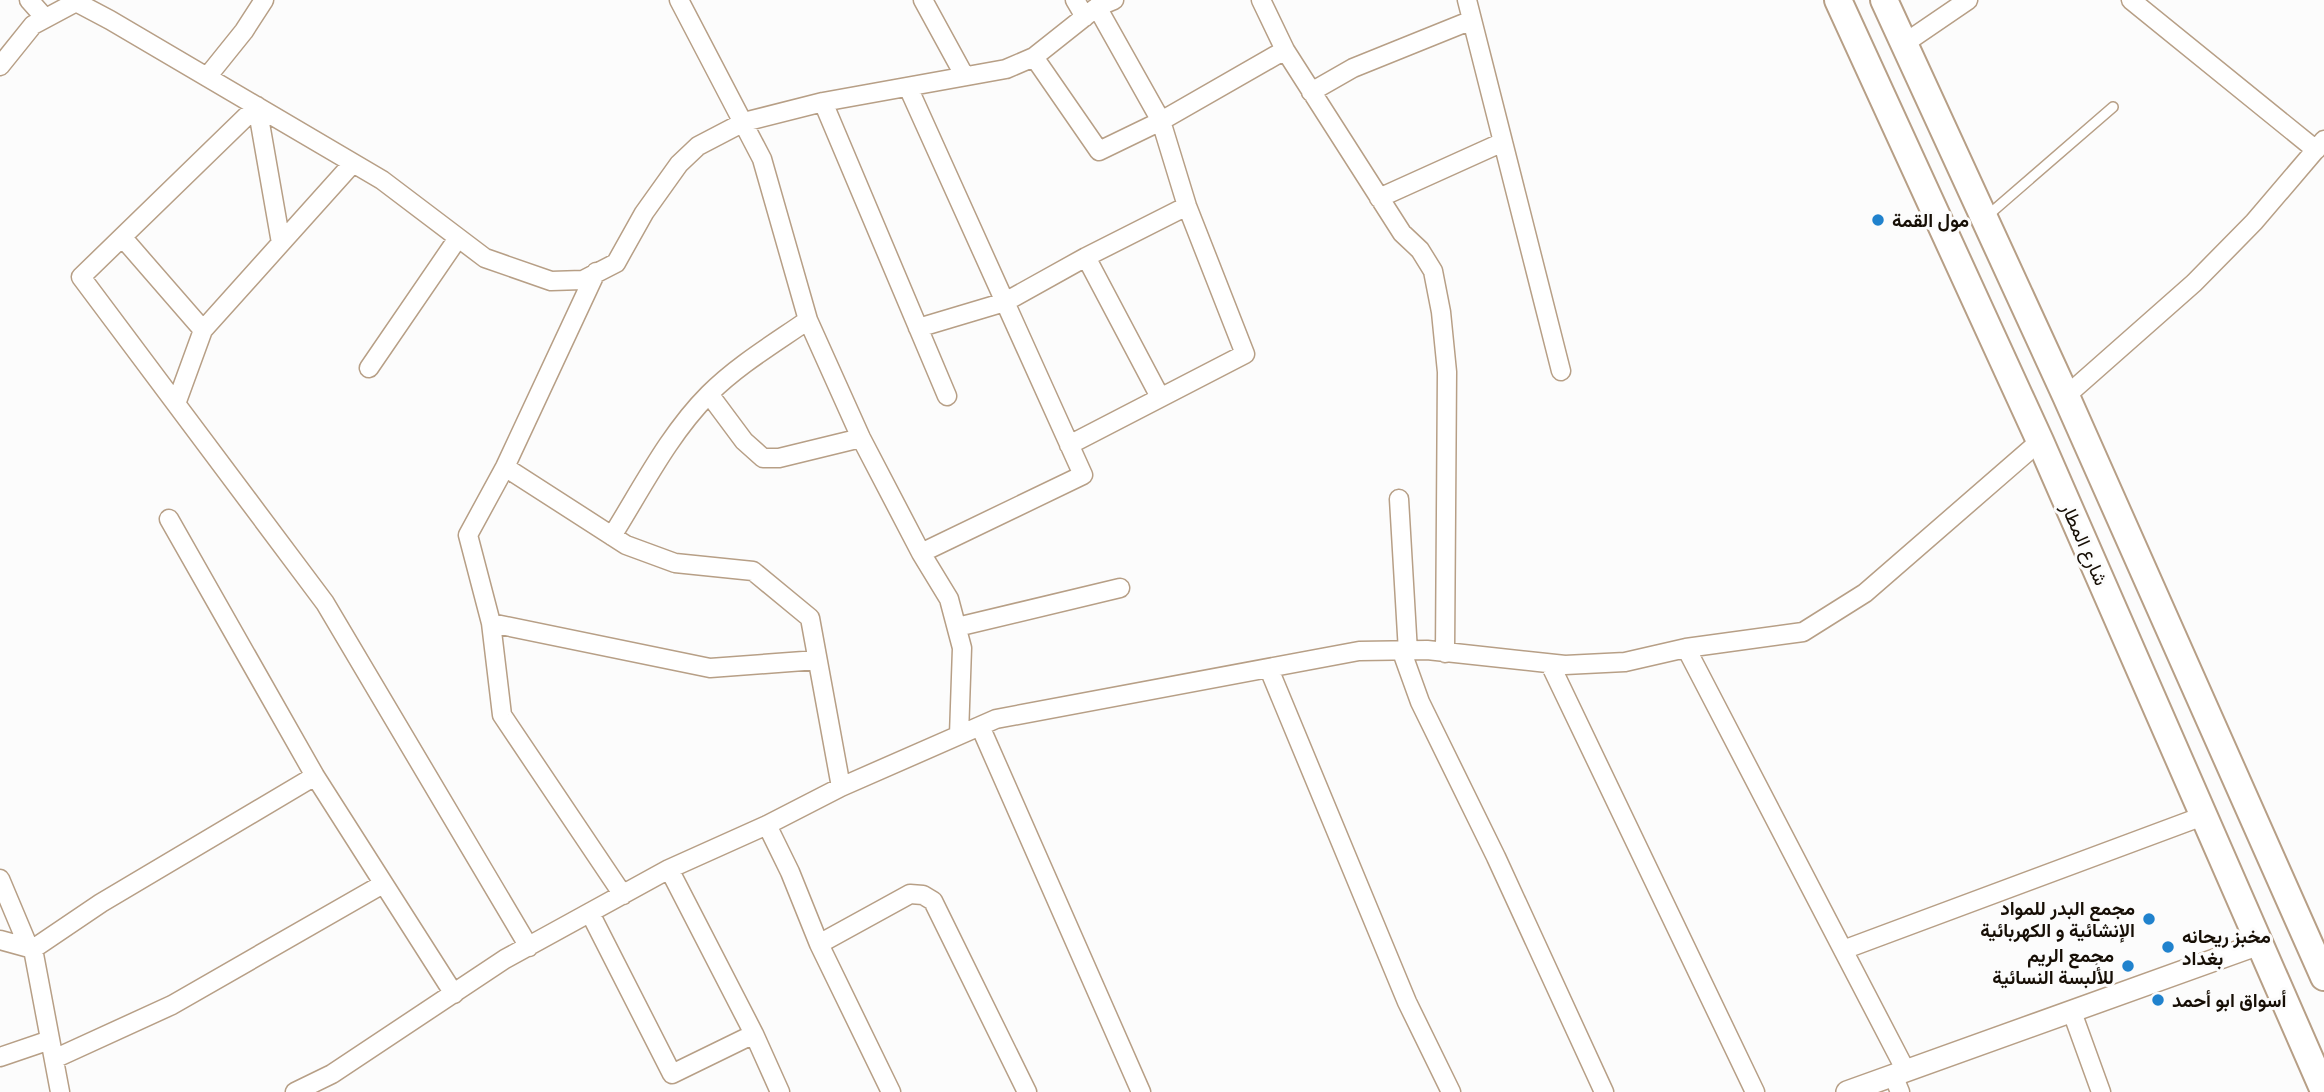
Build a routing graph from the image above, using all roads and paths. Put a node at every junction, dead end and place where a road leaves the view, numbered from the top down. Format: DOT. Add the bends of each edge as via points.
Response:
graph roads {
  1 [pos="29,0"];
  2 [pos="264,0"];
  3 [pos="680,0"];
  4 [pos="923,0"];
  5 [pos="1074,0"];
  6 [pos="1114,0"];
  7 [pos="1261,0"];
  8 [pos="1467,0"];
  9 [pos="1838,0"];
  10 [pos="1884,0"];
  11 [pos="1968,0"];
  12 [pos="2131,0"];
  13 [pos="1091,12"];
  14 [pos="46,18"];
  15 [pos="1472,20"];
  16 [pos="1905,43"];
  17 [pos="1284,50"];
  18 [pos="1034,57"];
  19 [pos="0,66"];
  20 [pos="964,75"];
  21 [pos="207,77"];
  22 [pos="908,86"];
  23 [pos="1311,92"];
  24 [pos="823,102"];
  25 [pos="257,106"];
  26 [pos="2113,107"];
  27 [pos="1161,121"];
  28 [pos="744,122"];
  29 [pos="1503,142"];
  30 [pos="2320,145"];
  31 [pos="353,163"];
  32 [pos="1380,198"];
  33 [pos="1187,206"];
  34 [pos="1984,218"];
  35 [pos="123,238"];
  36 [pos="458,238"];
  37 [pos="281,243"];
  38 [pos="1086,257"];
  39 [pos="596,272"];
  40 [pos="1005,302"];
  41 [pos="808,320"];
  42 [pos="918,328"];
  43 [pos="203,330"];
  44 [pos="369,368"];
  45 [pos="1561,371"];
  46 [pos="709,394"];
  47 [pos="947,396"];
  48 [pos="2066,396"];
  49 [pos="1160,397"];
  50 [pos="176,404"];
  51 [pos="861,438"];
  52 [pos="2040,441"];
  53 [pos="1069,445"];
  54 [pos="505,467"];
  55 [pos="1399,499"];
  56 [pos="169,519"];
  57 [pos="611,536"];
  58 [pos="921,553"];
  59 [pos="1119,588"];
  60 [pos="491,623"];
  61 [pos="957,627"];
  62 [pos="1686,648"];
  63 [pos="1405,652"];
  64 [pos="1445,653"];
  65 [pos="817,660"];
  66 [pos="1550,664"];
  67 [pos="1269,669"];
  68 [pos="980,726"];
  69 [pos="959,735"];
  70 [pos="315,776"];
  71 [pos="841,787"];
  72 [pos="2203,816"];
  73 [pos="767,825"];
  74 [pos="669,869"];
  75 [pos="0,879"];
  76 [pos="383,884"];
  77 [pos="622,895"];
  78 [pos="590,913"];
  79 [pos="0,940"];
  80 [pos="819,944"];
  81 [pos="2259,944"];
  82 [pos="529,947"];
  83 [pos="31,948"];
  84 [pos="1843,950"];
  85 [pos="2322,967"];
  86 [pos="454,994"];
  87 [pos="2072,1012"];
  88 [pos="754,1034"];
  89 [pos="50,1040"];
  90 [pos="0,1057"];
  91 [pos="54,1059"];
  92 [pos="1900,1079"];
  93 [pos="2324,1091"];
  94 [pos="60,1092"];
  95 [pos="295,1092"];
  96 [pos="780,1092"];
  97 [pos="891,1092"];
  98 [pos="1027,1092"];
  99 [pos="1141,1092"];
  100 [pos="1451,1092"];
  101 [pos="1604,1092"];
  102 [pos="1755,1092"];
  103 [pos="1847,1092"];
  104 [pos="2101,1092"];
  1 -- 14 [label="street"];
  2 -- 21 [label="street"];
  3 -- 28 [label="street"];
  4 -- 20 [label="street"];
  5 -- 13 [label="street"];
  6 -- 13 [label="street"];
  7 -- 17 [label="street"];
  8 -- 15 [label="street"];
  9 -- 52 [label="main road, شارع المطار"];
  10 -- 16 [label="main road"];
  11 -- 16 [label="street"];
  12 -- 30 [label="street"];
  13 -- 18 [label="street"];
  13 -- 27 [label="street"];
  14 -- 19 [label="street" via="33,25"];
  14 -- 21 [label="street" via="76,2"];
  15 -- 23 [label="street" via="1353,68"];
  15 -- 29 [label="street"];
  16 -- 34 [label="main road"];
  17 -- 23 [label="street"];
  17 -- 27 [label="street"];
  18 -- 20 [label="street" via="1006,69"];
  18 -- 27 [label="street" via="1099,151"];
  20 -- 22 [label="street"];
  21 -- 25 [label="street"];
  22 -- 24 [label="street"];
  22 -- 40 [label="street"];
  23 -- 32 [label="street"];
  24 -- 28 [label="street"];
  24 -- 42 [label="street"];
  25 -- 31 [label="street"];
  25 -- 35 [label="street"];
  25 -- 37 [label="street"];
  26 -- 34 [label="lane"];
  27 -- 33 [label="street"];
  28 -- 39 [label="street" via="698,146 679,164 616,263"];
  28 -- 41 [label="street" via="771,185"];
  29 -- 32 [label="street"];
  29 -- 45 [label="street"];
  30 -- 48 [label="street" via="2194,284"];
  31 -- 36 [label="street"];
  31 -- 37 [label="street"];
  32 -- 64 [label="street" via="1433,271 1441,312 1447,372"];
  33 -- 38 [label="street"];
  33 -- 49 [label="street" via="1245,354"];
  34 -- 48 [label="main road"];
  35 -- 43 [label="street"];
  35 -- 50 [label="street" via="80,277"];
  36 -- 39 [label="street" via="485,258 551,281 583,279"];
  36 -- 44 [label="street"];
  37 -- 43 [label="street"];
  38 -- 40 [label="street"];
  38 -- 49 [label="street"];
  39 -- 54 [label="street"];
  40 -- 42 [label="street"];
  40 -- 53 [label="street"];
  41 -- 46 [label="street"];
  41 -- 51 [label="street"];
  42 -- 47 [label="street"];
  43 -- 50 [label="street"];
  46 -- 51 [label="street" via="744,442 763,458"];
  46 -- 57 [label="street" via="678,432"];
  48 -- 85 [label="main road"];
  49 -- 53 [label="street"];
  50 -- 82 [label="street" via="325,603"];
  51 -- 58 [label="street"];
  52 -- 62 [label="street" via="1865,593 1803,632"];
  52 -- 72 [label="main road, شارع المطار"];
  53 -- 58 [label="street" via="1083,474"];
  54 -- 57 [label="street"];
  54 -- 60 [label="street" via="468,535"];
  55 -- 63 [label="street"];
  56 -- 70 [label="street"];
  57 -- 65 [label="street" via="674,563 753,571 810,618"];
  58 -- 61 [label="street" via="949,599"];
  59 -- 61 [label="street"];
  60 -- 65 [label="street" via="710,668"];
  60 -- 77 [label="street" via="502,715"];
  61 -- 69 [label="street" via="962,648"];
  62 -- 66 [label="street" via="1625,662"];
  62 -- 84 [label="street"];
  63 -- 64 [label="street"];
  63 -- 67 [label="street" via="1359,651"];
  63 -- 101 [label="street" via="1420,702"];
  64 -- 66 [label="street"];
  65 -- 71 [label="street"];
  66 -- 102 [label="street"];
  67 -- 68 [label="street" via="996,719"];
  67 -- 100 [label="street" via="1407,1002"];
  68 -- 69 [label="street"];
  68 -- 99 [label="street"];
  69 -- 71 [label="street"];
  70 -- 76 [label="street"];
  70 -- 83 [label="street"];
  71 -- 73 [label="street"];
  72 -- 81 [label="main road, شارع المطار"];
  72 -- 84 [label="street"];
  73 -- 74 [label="street"];
  73 -- 80 [label="street"];
  74 -- 77 [label="street"];
  74 -- 88 [label="street"];
  75 -- 83 [label="street"];
  76 -- 86 [label="street"];
  76 -- 91 [label="street" via="172,1005"];
  77 -- 78 [label="street"];
  78 -- 82 [label="street"];
  78 -- 88 [label="street" via="672,1074"];
  79 -- 83 [label="street"];
  80 -- 97 [label="street"];
  80 -- 98 [label="street" via="910,894 933,901"];
  81 -- 87 [label="street"];
  81 -- 93 [label="main road, شارع المطار"];
  82 -- 86 [label="street"];
  83 -- 89 [label="street"];
  84 -- 92 [label="street"];
  86 -- 95 [label="street" via="332,1074"];
  87 -- 92 [label="street"];
  87 -- 104 [label="street"];
  88 -- 96 [label="street"];
  89 -- 90 [label="street"];
  89 -- 91 [label="street"];
  91 -- 94 [label="street"];
  92 -- 103 [label="street"];
}
